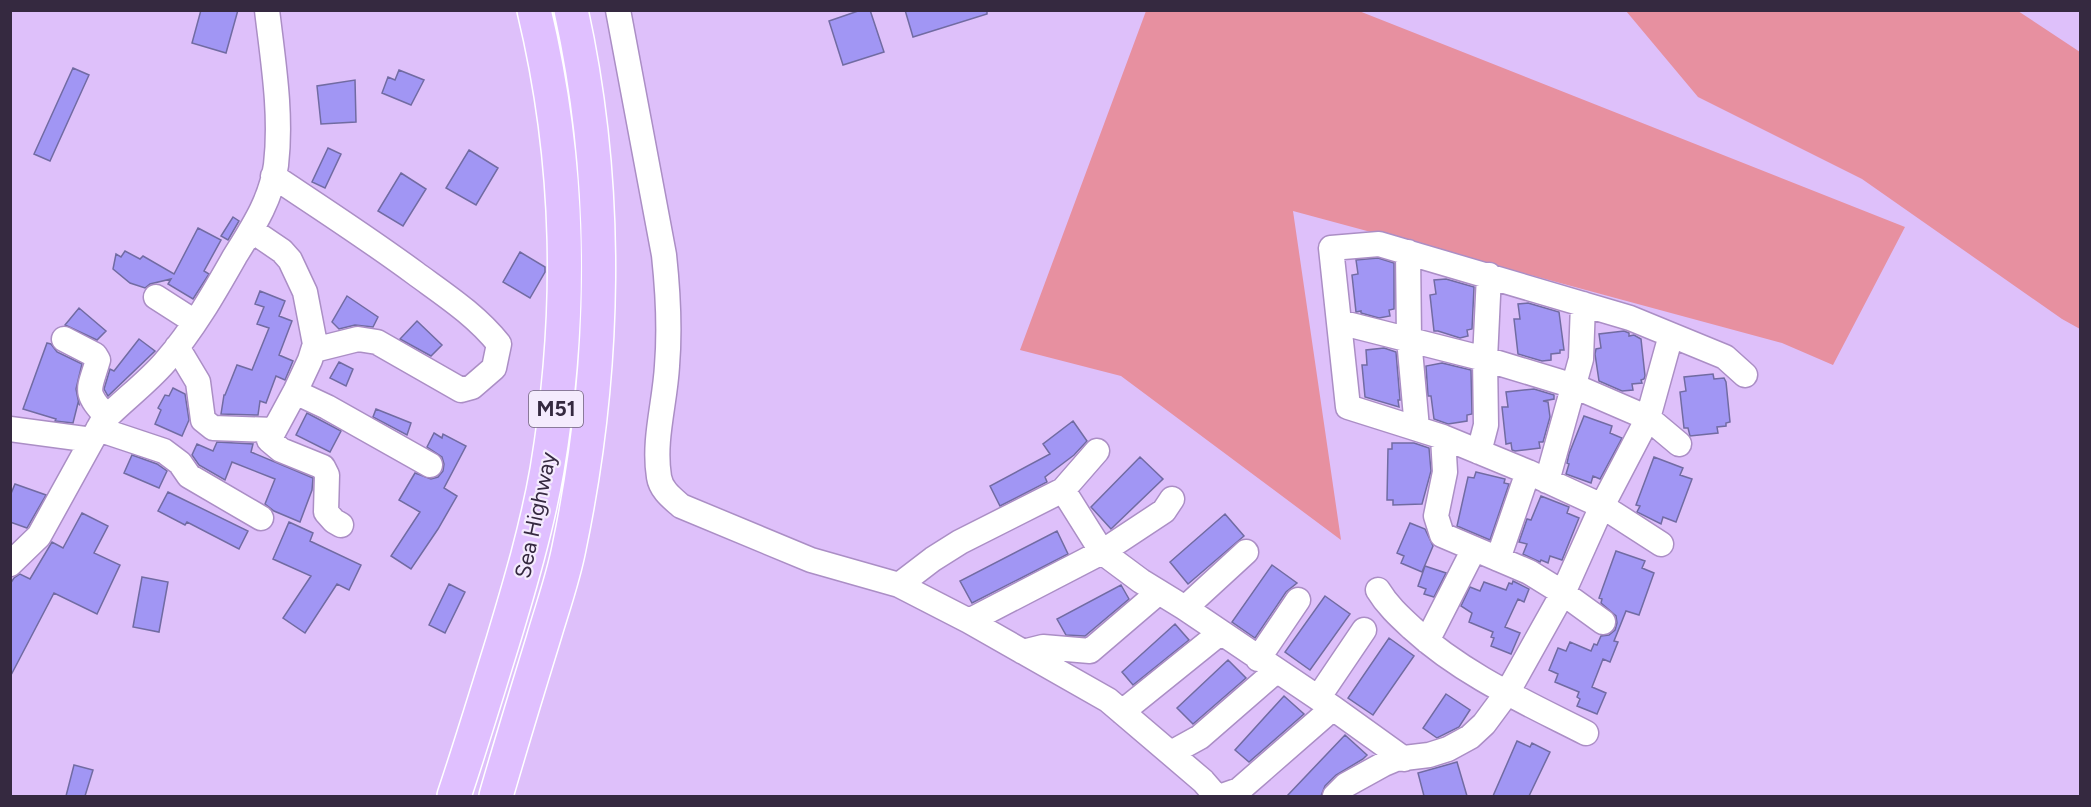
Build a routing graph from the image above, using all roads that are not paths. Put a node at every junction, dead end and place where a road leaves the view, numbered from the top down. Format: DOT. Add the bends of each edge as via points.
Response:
graph roads {
  1 [pos="267,10"];
  2 [pos="534,10"];
  3 [pos="571,10"];
  4 [pos="620,12"];
  5 [pos="273,176"];
  6 [pos="250,230"];
  7 [pos="1408,252"];
  8 [pos="1490,275"];
  9 [pos="156,297"];
  10 [pos="1583,304"];
  11 [pos="195,322"];
  12 [pos="1339,322"];
  13 [pos="1671,335"];
  14 [pos="64,339"];
  15 [pos="1409,339"];
  16 [pos="177,347"];
  17 [pos="314,350"];
  18 [pos="1485,359"];
  19 [pos="1745,375"];
  20 [pos="1574,386"];
  21 [pos="295,392"];
  22 [pos="1648,418"];
  23 [pos="99,428"];
  24 [pos="1417,428"];
  25 [pos="10,429"];
  26 [pos="273,430"];
  27 [pos="1443,437"];
  28 [pos="1679,444"];
  29 [pos="1097,451"];
  30 [pos="1479,452"];
  31 [pos="430,465"];
  32 [pos="1538,477"];
  33 [pos="1063,490"];
  34 [pos="1172,499"];
  35 [pos="1602,506"];
  36 [pos="261,518"];
  37 [pos="341,525"];
  38 [pos="1661,544"];
  39 [pos="1474,549"];
  40 [pos="1102,552"];
  41 [pos="1246,552"];
  42 [pos="1498,559"];
  43 [pos="10,564"];
  44 [pos="900,585"];
  45 [pos="1378,590"];
  46 [pos="1159,592"];
  47 [pos="1563,593"];
  48 [pos="1298,600"];
  49 [pos="1185,608"];
  50 [pos="969,621"];
  51 [pos="1603,622"];
  52 [pos="1364,630"];
  53 [pos="1220,633"];
  54 [pos="1426,641"];
  55 [pos="1023,652"];
  56 [pos="1268,665"];
  57 [pos="1507,693"];
  58 [pos="1325,703"];
  59 [pos="1122,712"];
  60 [pos="1586,733"];
  61 [pos="1171,753"];
  62 [pos="1404,759"];
  63 [pos="1230,795"];
  64 [pos="454,796"];
  65 [pos="496,796"];
  66 [pos="1335,796"];
  1 -- 5 [label="street" via="278,114"];
  2 -- 64 [label="highway, Sea Highway / M51" via="559,141 565,246 563,351 547,471 532,535"];
  3 -- 65 [label="highway, Sea Highway / M51" via="584,84 599,236 592,398 569,549"];
  4 -- 44 [label="street" via="667,285 668,366 658,432 659,478 666,493 681,506 811,560"];
  5 -- 6 [label="street" via="267,203"];
  5 -- 17 [label="street" via="461,306 499,344 494,368 472,387 461,390 376,342 358,339"];
  6 -- 11 [label="street"];
  6 -- 17 [label="street" via="282,250 298,276 305,292"];
  7 -- 8 [label="street"];
  7 -- 12 [label="street" via="1379,244 1331,248"];
  7 -- 15 [label="street"];
  8 -- 10 [label="street"];
  8 -- 18 [label="street"];
  9 -- 11 [label="street"];
  10 -- 13 [label="street"];
  10 -- 20 [label="street" via="1581,359"];
  11 -- 16 [label="street"];
  12 -- 15 [label="street"];
  12 -- 24 [label="street" via="1348,407"];
  13 -- 19 [label="street" via="1725,357"];
  13 -- 22 [label="street"];
  14 -- 23 [label="street" via="98,360 89,388"];
  15 -- 18 [label="street"];
  15 -- 24 [label="street"];
  16 -- 23 [label="street"];
  16 -- 26 [label="street" via="198,382 205,423 213,428"];
  17 -- 21 [label="street"];
  18 -- 20 [label="street"];
  18 -- 30 [label="street" via="1486,425"];
  20 -- 22 [label="street"];
  20 -- 32 [label="street"];
  21 -- 26 [label="street"];
  21 -- 31 [label="street"];
  22 -- 28 [label="street"];
  22 -- 35 [label="street"];
  23 -- 25 [label="street"];
  23 -- 36 [label="street" via="164,452 180,463 200,493"];
  23 -- 43 [label="street" via="39,536"];
  24 -- 27 [label="street"];
  26 -- 37 [label="street" via="271,443 323,467 327,475 326,512"];
  27 -- 30 [label="street"];
  27 -- 39 [label="street" via="1445,472 1436,516 1442,535"];
  29 -- 33 [label="street"];
  30 -- 32 [label="street"];
  32 -- 35 [label="street"];
  32 -- 42 [label="street"];
  33 -- 40 [label="street"];
  33 -- 44 [label="street" via="960,542"];
  34 -- 40 [label="street" via="1164,511"];
  35 -- 38 [label="street"];
  35 -- 47 [label="street"];
  39 -- 42 [label="street"];
  39 -- 54 [label="street"];
  40 -- 46 [label="street"];
  40 -- 50 [label="street"];
  41 -- 49 [label="street"];
  42 -- 47 [label="street"];
  44 -- 50 [label="street"];
  45 -- 54 [label="street" via="1387,604"];
  46 -- 49 [label="street"];
  46 -- 55 [label="street" via="1090,651 1043,647"];
  47 -- 51 [label="street"];
  47 -- 57 [label="street"];
  48 -- 56 [label="street"];
  49 -- 53 [label="street"];
  50 -- 55 [label="street"];
  52 -- 58 [label="street"];
  53 -- 56 [label="street"];
  53 -- 59 [label="street"];
  54 -- 57 [label="street"];
  55 -- 59 [label="street" via="1108,700"];
  56 -- 58 [label="street"];
  56 -- 61 [label="street" via="1200,736"];
  57 -- 60 [label="street"];
  57 -- 62 [label="street" via="1470,737 1448,749"];
  58 -- 62 [label="street"];
  58 -- 63 [label="street"];
  59 -- 61 [label="street"];
  61 -- 63 [label="street" via="1203,781"];
  62 -- 66 [label="street" via="1365,773"];
}
